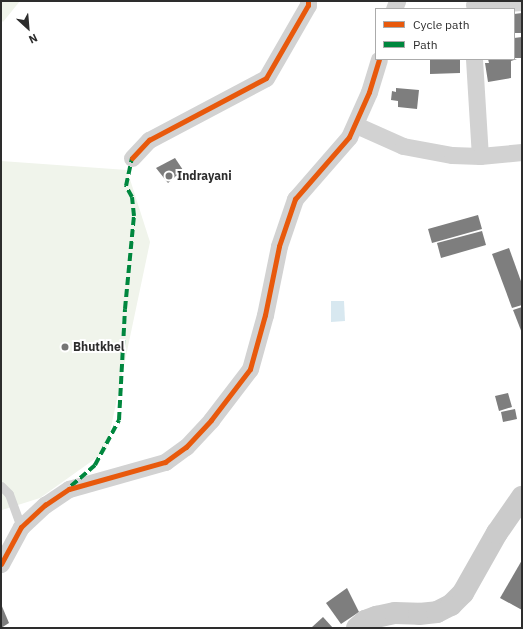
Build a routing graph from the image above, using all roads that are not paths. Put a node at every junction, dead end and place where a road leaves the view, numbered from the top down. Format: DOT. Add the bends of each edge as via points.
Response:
graph roads {
  1 [pos="308,1"];
  2 [pos="522,2"];
  3 [pos="473,5"];
  4 [pos="379,60"];
  5 [pos="474,60"];
  6 [pos="356,125"];
  7 [pos="522,152"];
  8 [pos="480,156"];
  9 [pos="132,158"];
  10 [pos="1,486"];
  11 [pos="522,497"];
  12 [pos="21,527"];
  13 [pos="1,564"];
  14 [pos="357,628"];
  1 -- 9 [label="street" via="308,6 266,78 149,140"];
  2 -- 3 [label="street"];
  4 -- 6 [label="street"];
  5 -- 8 [label="street"];
  6 -- 8 [label="street" via="403,146 452,155"];
  6 -- 12 [label="street" via="349,137 295,199 279,246 265,315 250,369 211,420 186,447 165,462 69,489 45,505"];
  7 -- 8 [label="street"];
  10 -- 12 [label="lane" via="9,494"];
  11 -- 14 [label="street" via="497,533 463,593 451,605 437,612 395,613 376,617"];
  12 -- 13 [label="street"];
}
